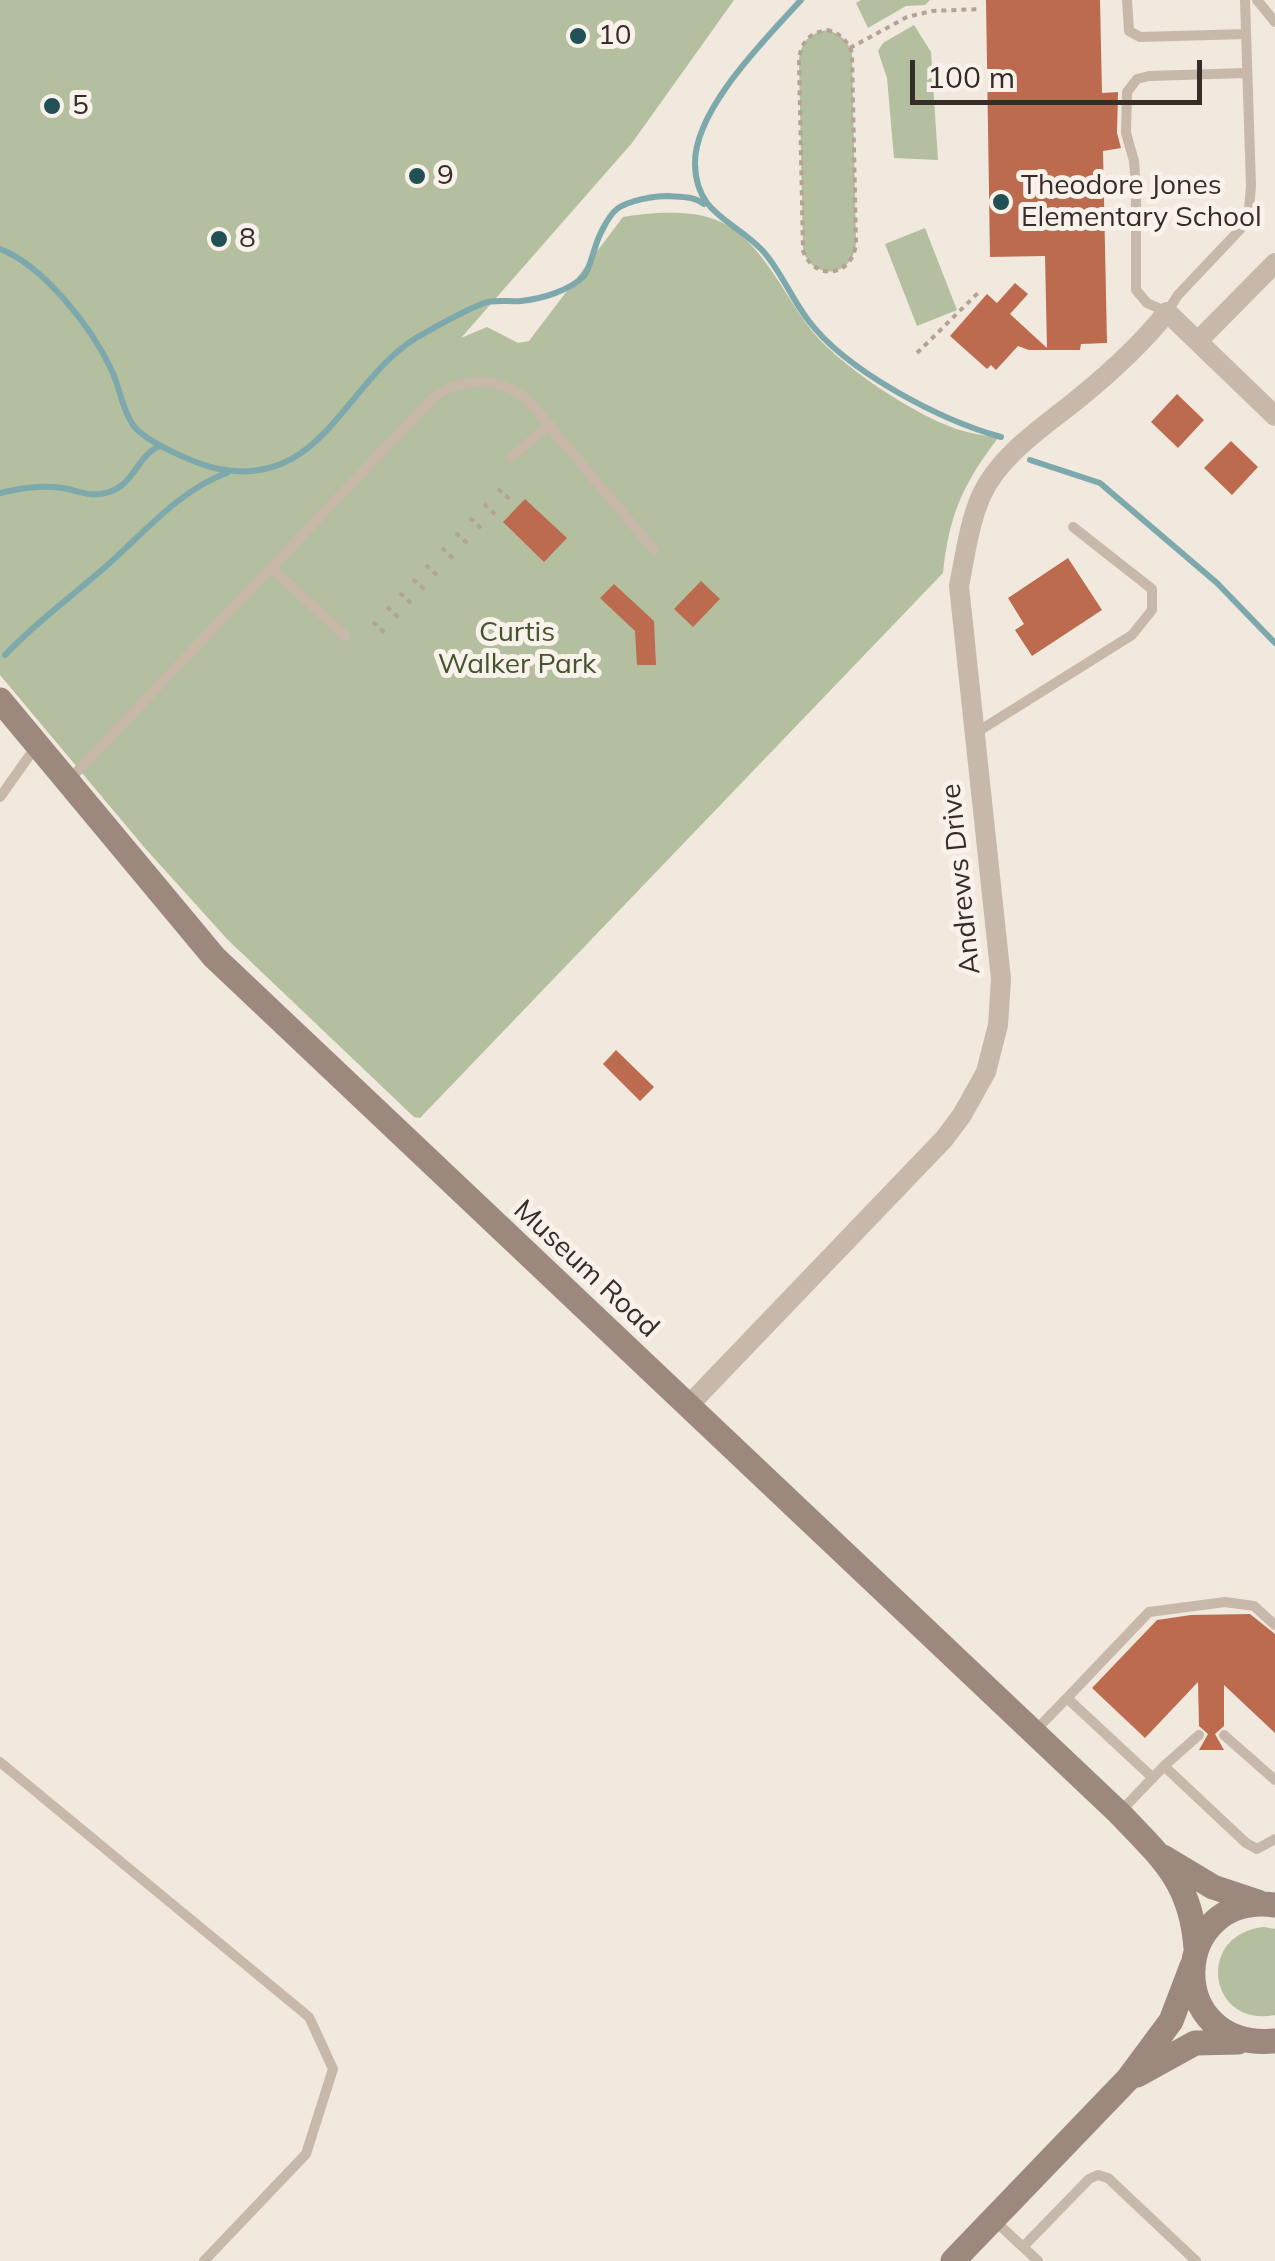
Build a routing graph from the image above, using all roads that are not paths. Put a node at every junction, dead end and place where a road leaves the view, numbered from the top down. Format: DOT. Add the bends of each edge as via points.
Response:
graph roads {
  1 [pos="1127,0"];
  2 [pos="1245,0"];
  3 [pos="1258,0"];
  4 [pos="1275,22"];
  5 [pos="1246,34"];
  6 [pos="1247,73"];
  7 [pos="1275,263"];
  8 [pos="1167,312"];
  9 [pos="1198,341"];
  10 [pos="1275,416"];
  11 [pos="551,424"];
  12 [pos="511,457"];
  13 [pos="1073,527"];
  14 [pos="654,550"];
  15 [pos="272,568"];
  16 [pos="346,636"];
  17 [pos="0,700"];
  18 [pos="973,735"];
  19 [pos="37,746"];
  20 [pos="68,782"];
  21 [pos="0,796"];
  22 [pos="688,1406"];
  23 [pos="1275,1625"];
  24 [pos="1066,1698"];
  25 [pos="1034,1732"];
  26 [pos="1199,1735"];
  27 [pos="1224,1735"];
  28 [pos="0,1762"];
  29 [pos="1164,1766"];
  30 [pos="1152,1778"];
  31 [pos="1275,1780"];
  32 [pos="1119,1813"];
  33 [pos="1275,1839"];
  34 [pos="1159,1855"];
  35 [pos="1270,1903"];
  36 [pos="1194,1956"];
  37 [pos="1262,2042"];
  38 [pos="1128,2079"];
  39 [pos="993,2220"];
  40 [pos="1023,2247"];
  41 [pos="204,2261"];
  42 [pos="954,2261"];
  43 [pos="1038,2261"];
  44 [pos="1196,2261"];
  1 -- 5 [label="lane" via="1129,31 1140,37"];
  2 -- 5 [label="lane"];
  3 -- 4 [label="lane"];
  5 -- 6 [label="lane"];
  6 -- 8 [label="lane" via="1248,220"];
  6 -- 8 [label="lane" via="1149,76 1127,92 1136,290"];
  7 -- 9 [label="street"];
  8 -- 9 [label="street"];
  8 -- 18 [label="street, Andrews Drive" via="1124,359 1028,439 982,494 959,586"];
  9 -- 10 [label="street"];
  11 -- 12 [label="lane"];
  11 -- 14 [label="lane"];
  11 -- 15 [label="lane" via="526,398 499,384 480,381 444,390"];
  13 -- 18 [label="lane" via="1152,590 1152,610 1132,635"];
  15 -- 16 [label="lane"];
  15 -- 20 [label="lane"];
  17 -- 19 [label="street, Museum Road"];
  18 -- 22 [label="street, Andrews Drive" via="1001,979 986,1072 944,1139"];
  19 -- 20 [label="street, Museum Road"];
  19 -- 21 [label="lane"];
  20 -- 22 [label="street, Museum Road" via="214,957"];
  22 -- 25 [label="street, Museum Road"];
  23 -- 24 [label="lane" via="1254,1606 1226,1602 1149,1612"];
  24 -- 25 [label="lane"];
  24 -- 30 [label="lane"];
  25 -- 32 [label="street, Museum Road"];
  26 -- 29 [label="lane"];
  27 -- 31 [label="lane"];
  28 -- 41 [label="lane" via="309,2018 332,2068 306,2154"];
  29 -- 30 [label="lane"];
  29 -- 33 [label="lane" via="1246,1843 1257,1849"];
  30 -- 32 [label="lane"];
  32 -- 34 [label="street, Museum Road"];
  34 -- 35 [label="street, Museum Road" via="1214,1887"];
  34 -- 36 [label="street, Museum Road" via="1188,1896"];
  35 -- 36 [label="street" via="1222,1916"];
  36 -- 37 [label="street, Museum Road" via="1192,1986 1212,2023 1229,2035"];
  36 -- 38 [label="street" via="1171,2021"];
  37 -- 38 [label="street" via="1195,2042"];
  38 -- 39 [label="street"];
  39 -- 40 [label="lane"];
  39 -- 42 [label="street"];
  40 -- 43 [label="lane"];
  40 -- 44 [label="lane" via="1098,2175"];
}
